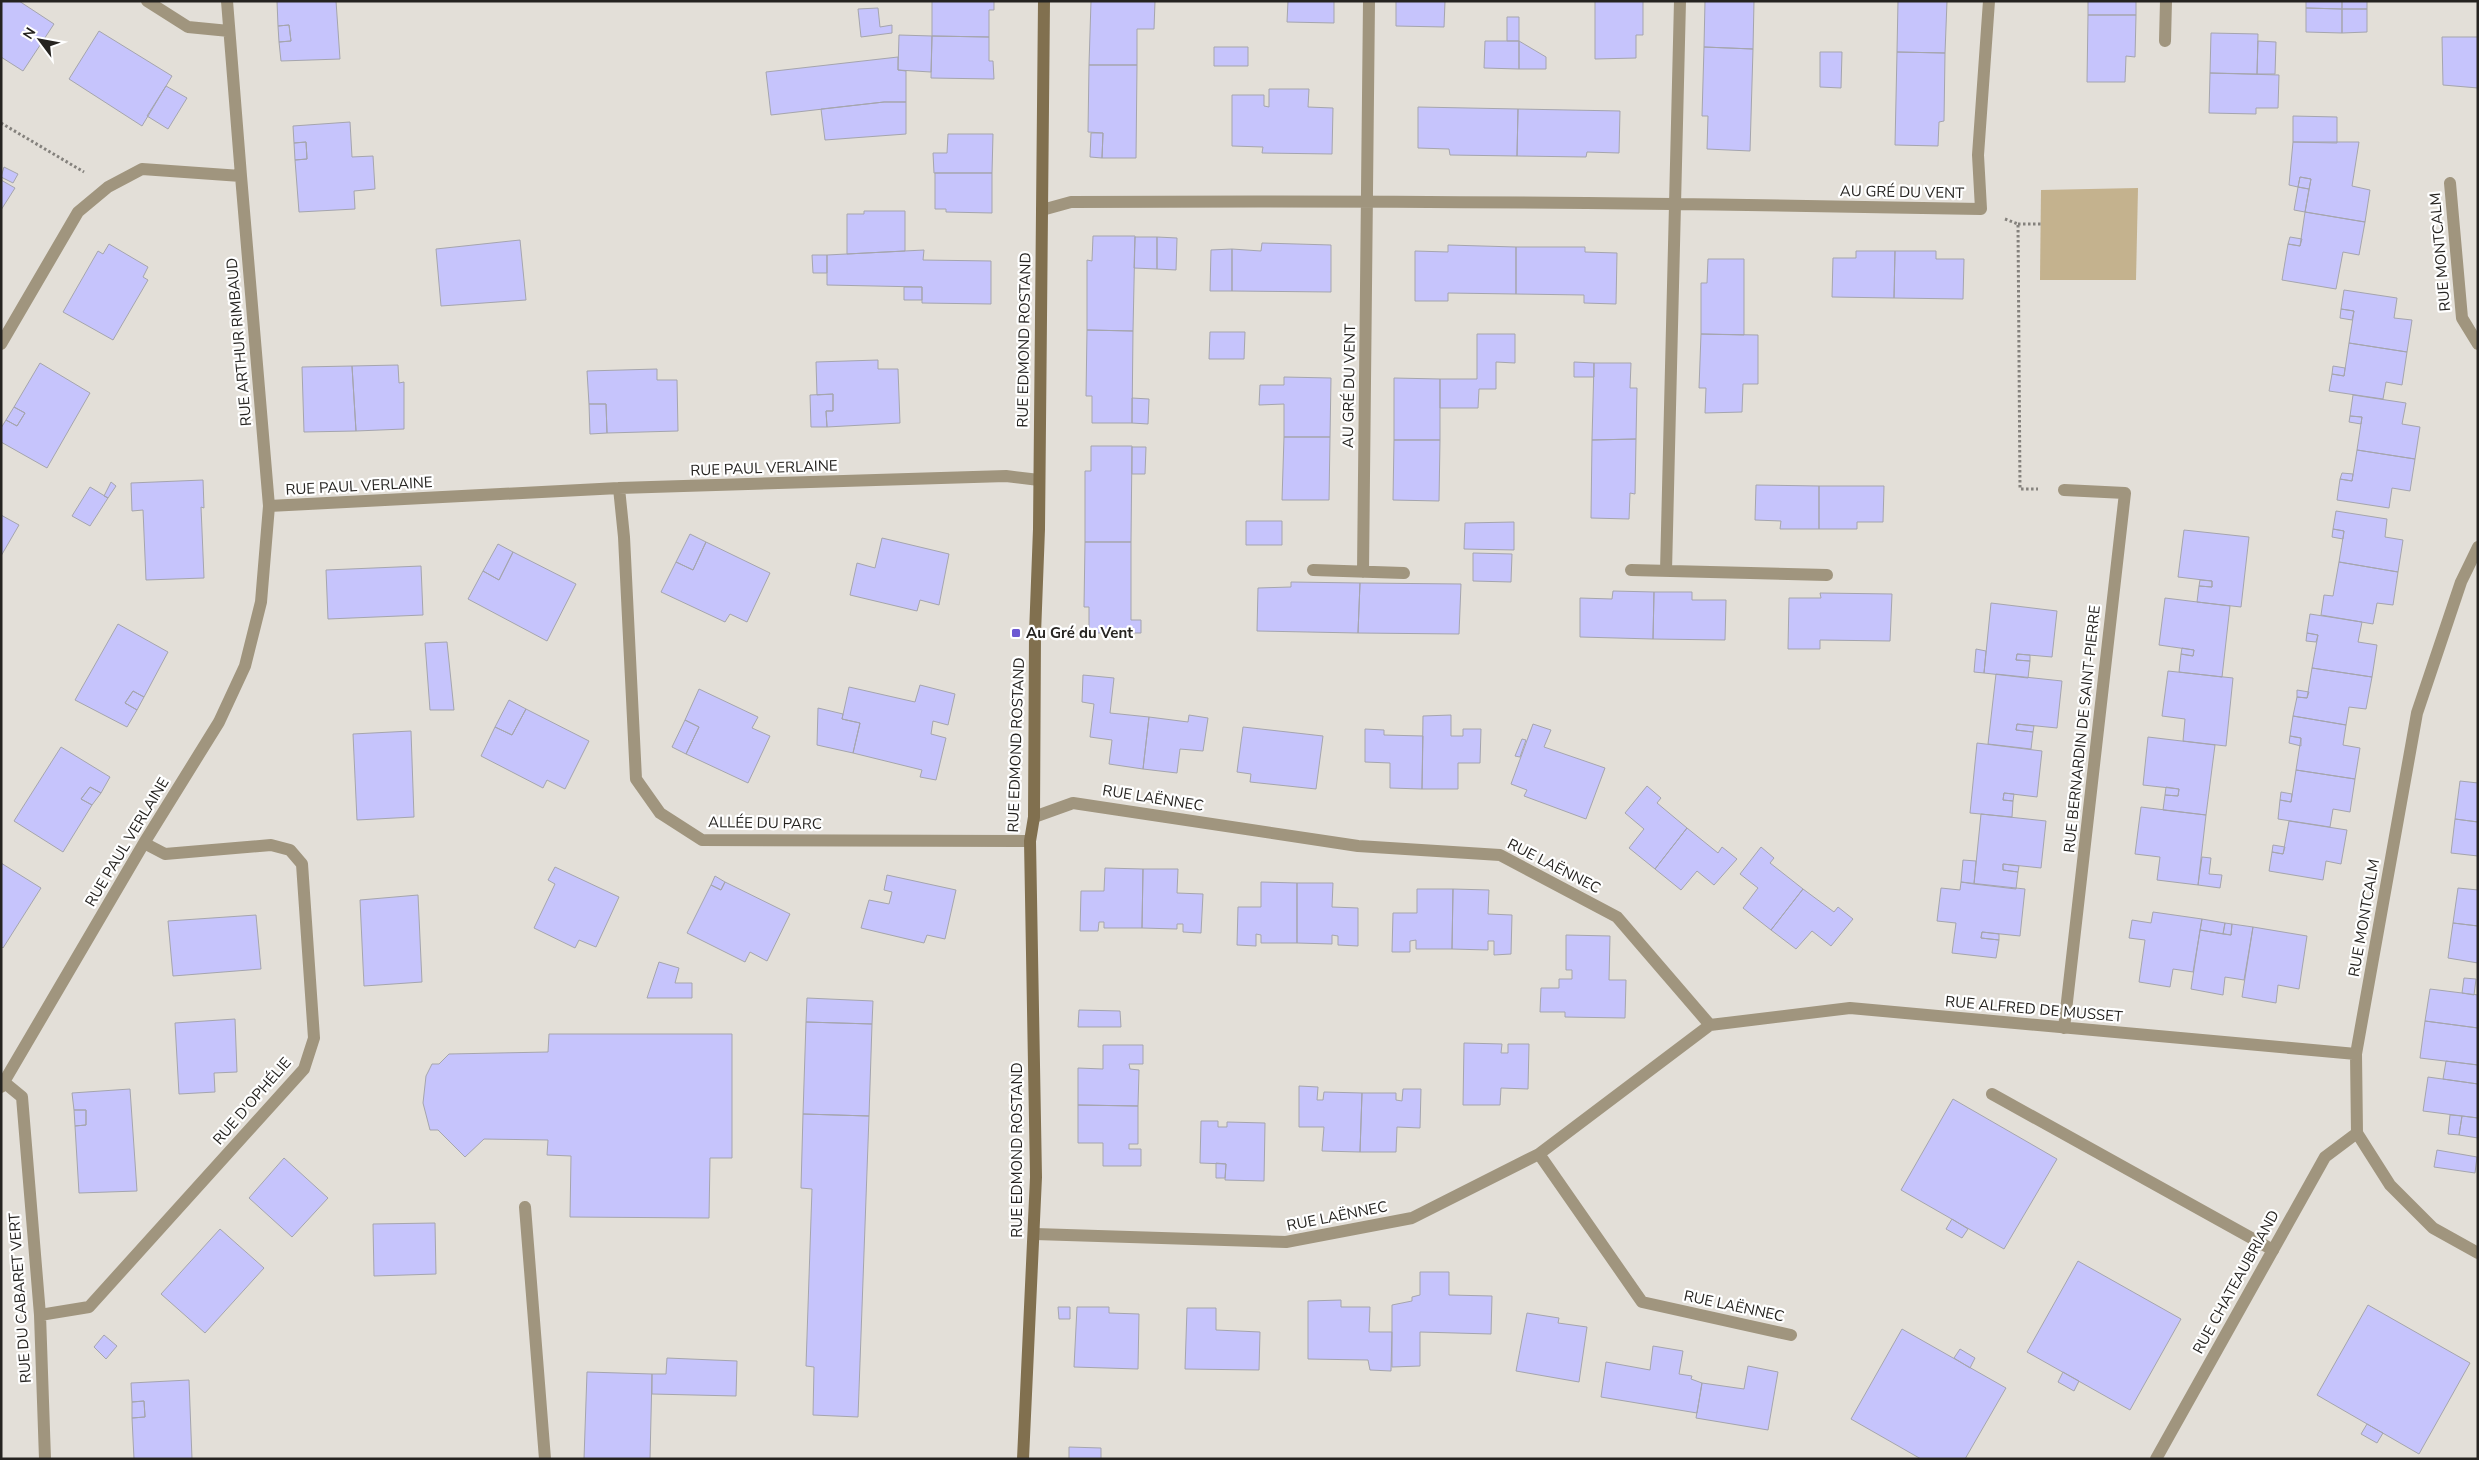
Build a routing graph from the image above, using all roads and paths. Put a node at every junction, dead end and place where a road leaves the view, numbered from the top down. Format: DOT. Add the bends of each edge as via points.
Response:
graph roads {
  1 [pos="148,1"];
  2 [pos="227,1"];
  3 [pos="1044,1"];
  4 [pos="1369,1"];
  5 [pos="1680,1"];
  6 [pos="1989,1"];
  7 [pos="2166,1"];
  8 [pos="229,32"];
  9 [pos="2165,41"];
  10 [pos="1,123"];
  11 [pos="241,176"];
  12 [pos="2450,183"];
  13 [pos="108,187"];
  14 [pos="1368,200"];
  15 [pos="1675,203"];
  16 [pos="1980,209"];
  17 [pos="1042,210"];
  18 [pos="2018,224"];
  19 [pos="2041,224"];
  20 [pos="1,344"];
  21 [pos="2478,344"];
  22 [pos="1039,480"];
  23 [pos="619,488"];
  24 [pos="2064,490"];
  25 [pos="269,506"];
  26 [pos="2478,547"];
  27 [pos="1313,570"];
  28 [pos="1631,570"];
  29 [pos="1666,571"];
  30 [pos="1364,572"];
  31 [pos="1404,573"];
  32 [pos="1827,575"];
  33 [pos="1034,817"];
  34 [pos="1030,841"];
  35 [pos="144,843"];
  36 [pos="1710,1025"];
  37 [pos="2064,1028"];
  38 [pos="2356,1054"];
  39 [pos="3,1085"];
  40 [pos="1992,1094"];
  41 [pos="2357,1133"];
  42 [pos="1539,1154"];
  43 [pos="525,1207"];
  44 [pos="1035,1234"];
  45 [pos="2273,1250"];
  46 [pos="2478,1253"];
  47 [pos="40,1315"];
  48 [pos="1791,1335"];
  49 [pos="45,1459"];
  50 [pos="545,1459"];
  51 [pos="1023,1459"];
  52 [pos="2156,1459"];
  1 -- 8 [label="street" via="188,27"];
  2 -- 8 [label="street, RUE ARTHUR RIMBAUD"];
  3 -- 17 [label="street, RUE EDMOND ROSTAND"];
  4 -- 14 [label="street, AU GRÉ DU VENT"];
  5 -- 15 [label="street"];
  6 -- 16 [label="street, AU GRÉ DU VENT" via="1978,155"];
  7 -- 9 [label="street"];
  8 -- 11 [label="street, RUE ARTHUR RIMBAUD"];
  10 -- 13 [label="path"];
  11 -- 13 [label="street" via="142,169"];
  11 -- 25 [label="street, RUE ARTHUR RIMBAUD"];
  12 -- 21 [label="street, RUE MONTCALM" via="2462,318"];
  13 -- 20 [label="street" via="78,212"];
  14 -- 15 [label="street, AU GRÉ DU VENT"];
  14 -- 17 [label="street, AU GRÉ DU VENT" via="1071,202"];
  14 -- 30 [label="street, AU GRÉ DU VENT"];
  15 -- 16 [label="street, AU GRÉ DU VENT"];
  15 -- 29 [label="street"];
  16 -- 18 [label="path"];
  17 -- 22 [label="street, RUE EDMOND ROSTAND"];
  18 -- 19 [label="path"];
  18 -- 24 [label="path" via="2020,489"];
  22 -- 23 [label="street, RUE PAUL VERLAINE" via="1006,476"];
  22 -- 33 [label="street, RUE EDMOND ROSTAND"];
  23 -- 25 [label="street, RUE PAUL VERLAINE"];
  23 -- 34 [label="street, ALLÉE DU PARC" via="636,779 660,813 702,840"];
  24 -- 37 [label="street, RUE BERNARDIN DE SAINT-PIERRE" via="2125,493"];
  25 -- 35 [label="street, RUE PAUL VERLAINE" via="261,602 245,666 219,722"];
  26 -- 38 [label="street, RUE MONTCALM" via="2461,582 2416,713"];
  27 -- 30 [label="street"];
  28 -- 29 [label="street"];
  29 -- 32 [label="street"];
  30 -- 31 [label="street"];
  33 -- 34 [label="street, RUE EDMOND ROSTAND"];
  33 -- 36 [label="street, RUE LAËNNEC" via="1073,803 1358,846 1500,855 1617,917"];
  34 -- 44 [label="street, RUE EDMOND ROSTAND"];
  35 -- 39 [label="street, RUE PAUL VERLAINE"];
  35 -- 47 [label="street, RUE D'OPHÉLIE" via="165,854 271,845 290,850 302,864 314,1038 304,1069 89,1307"];
  36 -- 37 [label="street, RUE ALFRED DE MUSSET" via="1850,1008"];
  36 -- 42 [label="street, RUE LAËNNEC"];
  37 -- 38 [label="street, RUE ALFRED DE MUSSET"];
  38 -- 41 [label="street, RUE MONTCALM"];
  39 -- 47 [label="street, RUE DU CABARET VERT" via="22,1097"];
  40 -- 45 [label="street"];
  41 -- 45 [label="street, RUE CHATEAUBRIAND" via="2325,1157"];
  41 -- 46 [label="street" via="2390,1185 2433,1228"];
  42 -- 44 [label="street, RUE LAËNNEC" via="1412,1218 1286,1242"];
  42 -- 48 [label="street, RUE LAËNNEC" via="1642,1302"];
  43 -- 50 [label="street"];
  44 -- 51 [label="street, RUE EDMOND ROSTAND"];
  45 -- 52 [label="street, RUE CHATEAUBRIAND"];
  47 -- 49 [label="street, RUE DU CABARET VERT"];
}
